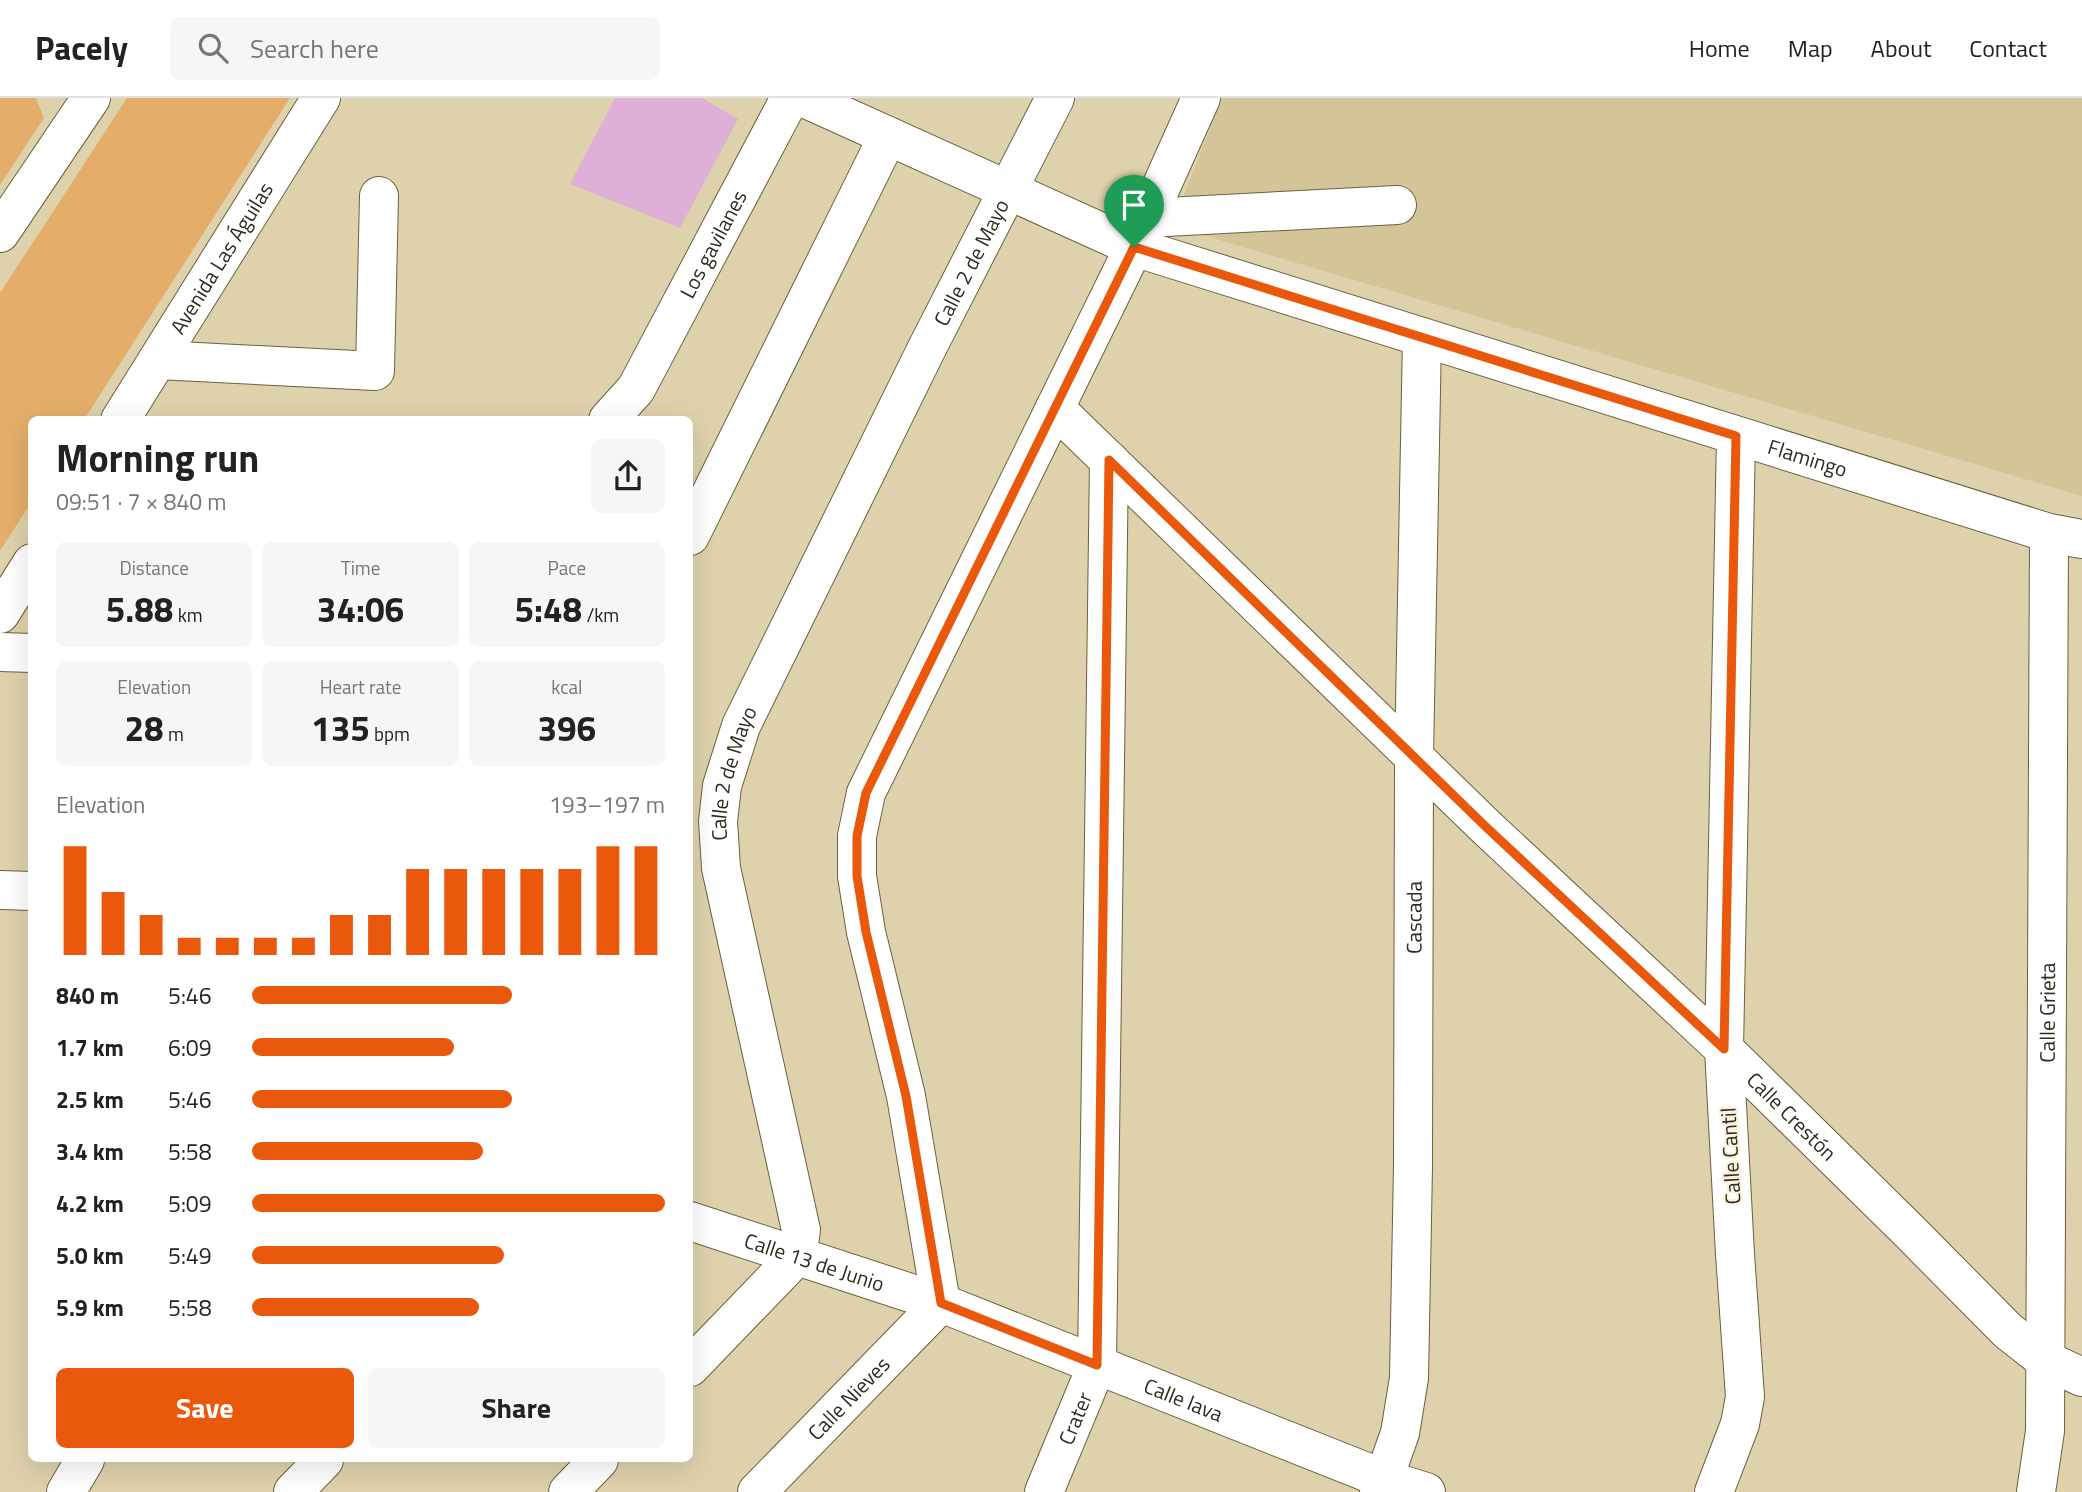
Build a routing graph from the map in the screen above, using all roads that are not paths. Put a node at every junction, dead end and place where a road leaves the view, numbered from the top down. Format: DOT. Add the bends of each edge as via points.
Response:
graph roads {
  1 [pos="321,98"];
  2 [pos="790,98"];
  3 [pos="804,98"];
  4 [pos="1055,98"];
  5 [pos="1201,98"];
  6 [pos="79,105"];
  7 [pos="877,120"];
  8 [pos="1008,190"];
  9 [pos="379,196"];
  10 [pos="1396,205"];
  11 [pos="0,233"];
  12 [pos="1141,233"];
  13 [pos="1422,337"];
  14 [pos="158,360"];
  15 [pos="635,404"];
  16 [pos="1055,408"];
  17 [pos="123,416"];
  18 [pos="615,416"];
  19 [pos="1736,436"];
  20 [pos="1109,460"];
  21 [pos="693,529"];
  22 [pos="2065,536"];
  23 [pos="28,570"];
  24 [pos="0,614"];
  25 [pos="0,652"];
  26 [pos="28,653"];
  27 [pos="1414,757"];
  28 [pos="0,890"];
  29 [pos="28,891"];
  30 [pos="1724,1049"];
  31 [pos="693,1223"];
  32 [pos="797,1256"];
  33 [pos="941,1303"];
  34 [pos="2045,1360"];
  35 [pos="693,1364"];
  36 [pos="1097,1365"];
  37 [pos="2082,1377"];
  38 [pos="84,1462"];
  39 [pos="322,1462"];
  40 [pos="597,1462"];
  41 [pos="1382,1486"];
  42 [pos="66,1492"];
  43 [pos="293,1492"];
  44 [pos="568,1492"];
  45 [pos="757,1492"];
  46 [pos="1044,1492"];
  47 [pos="1426,1492"];
  48 [pos="1714,1492"];
  49 [pos="2036,1492"];
  1 -- 14 [label="street, Avenida Las Águilas"];
  2 -- 15 [label="street, Los gavilanes"];
  3 -- 7 [label="street, Flamingo"];
  4 -- 8 [label="street, Calle 2 de Mayo"];
  5 -- 12 [label="street"];
  6 -- 11 [label="street"];
  7 -- 8 [label="street, Flamingo"];
  7 -- 21 [label="street"];
  8 -- 12 [label="street, Flamingo"];
  8 -- 32 [label="street, Calle 2 de Mayo" via="741,726 722,786 718,821 721,868 801,1230"];
  9 -- 14 [label="street" via="375,371"];
  10 -- 12 [label="street"];
  12 -- 13 [label="street, Flamingo"];
  12 -- 16 [label="street"];
  13 -- 19 [label="street, Flamingo"];
  13 -- 27 [label="street, Cascada"];
  14 -- 17 [label="street, Avenida Las Águilas"];
  15 -- 18 [label="street, Los gavilanes"];
  16 -- 20 [label="street, Calle Crestón"];
  16 -- 33 [label="street" via="866,793 857,836 857,876 866,932 906,1096"];
  19 -- 22 [label="street, Flamingo"];
  19 -- 30 [label="street, Calle Cantil"];
  20 -- 27 [label="street, Calle Crestón"];
  20 -- 36 [label="street, Crater"];
  22 -- 34 [label="street, Calle Grieta"];
  23 -- 24 [label="street"];
  25 -- 26 [label="street"];
  27 -- 30 [label="street, Calle Crestón"];
  27 -- 41 [label="street, Cascada" via="1409,1378 1400,1433"];
  28 -- 29 [label="street"];
  30 -- 34 [label="street, Calle Crestón" via="2007,1331"];
  30 -- 48 [label="street, Calle Cantil" via="1745,1397 1740,1424"];
  31 -- 32 [label="street, Calle 13 de Junio"];
  32 -- 33 [label="street, Calle 13 de Junio"];
  32 -- 35 [label="street"];
  33 -- 36 [label="street, Calle lava"];
  33 -- 45 [label="street, Calle Nieves"];
  34 -- 37 [label="street, Calle Crestón"];
  34 -- 49 [label="street, Calle Grieta" via="2045,1431"];
  36 -- 41 [label="street, Calle lava"];
  36 -- 46 [label="street, Crater"];
  38 -- 42 [label="street"];
  39 -- 43 [label="street"];
  40 -- 44 [label="street"];
  41 -- 47 [label="street, Calle lava"];
}
